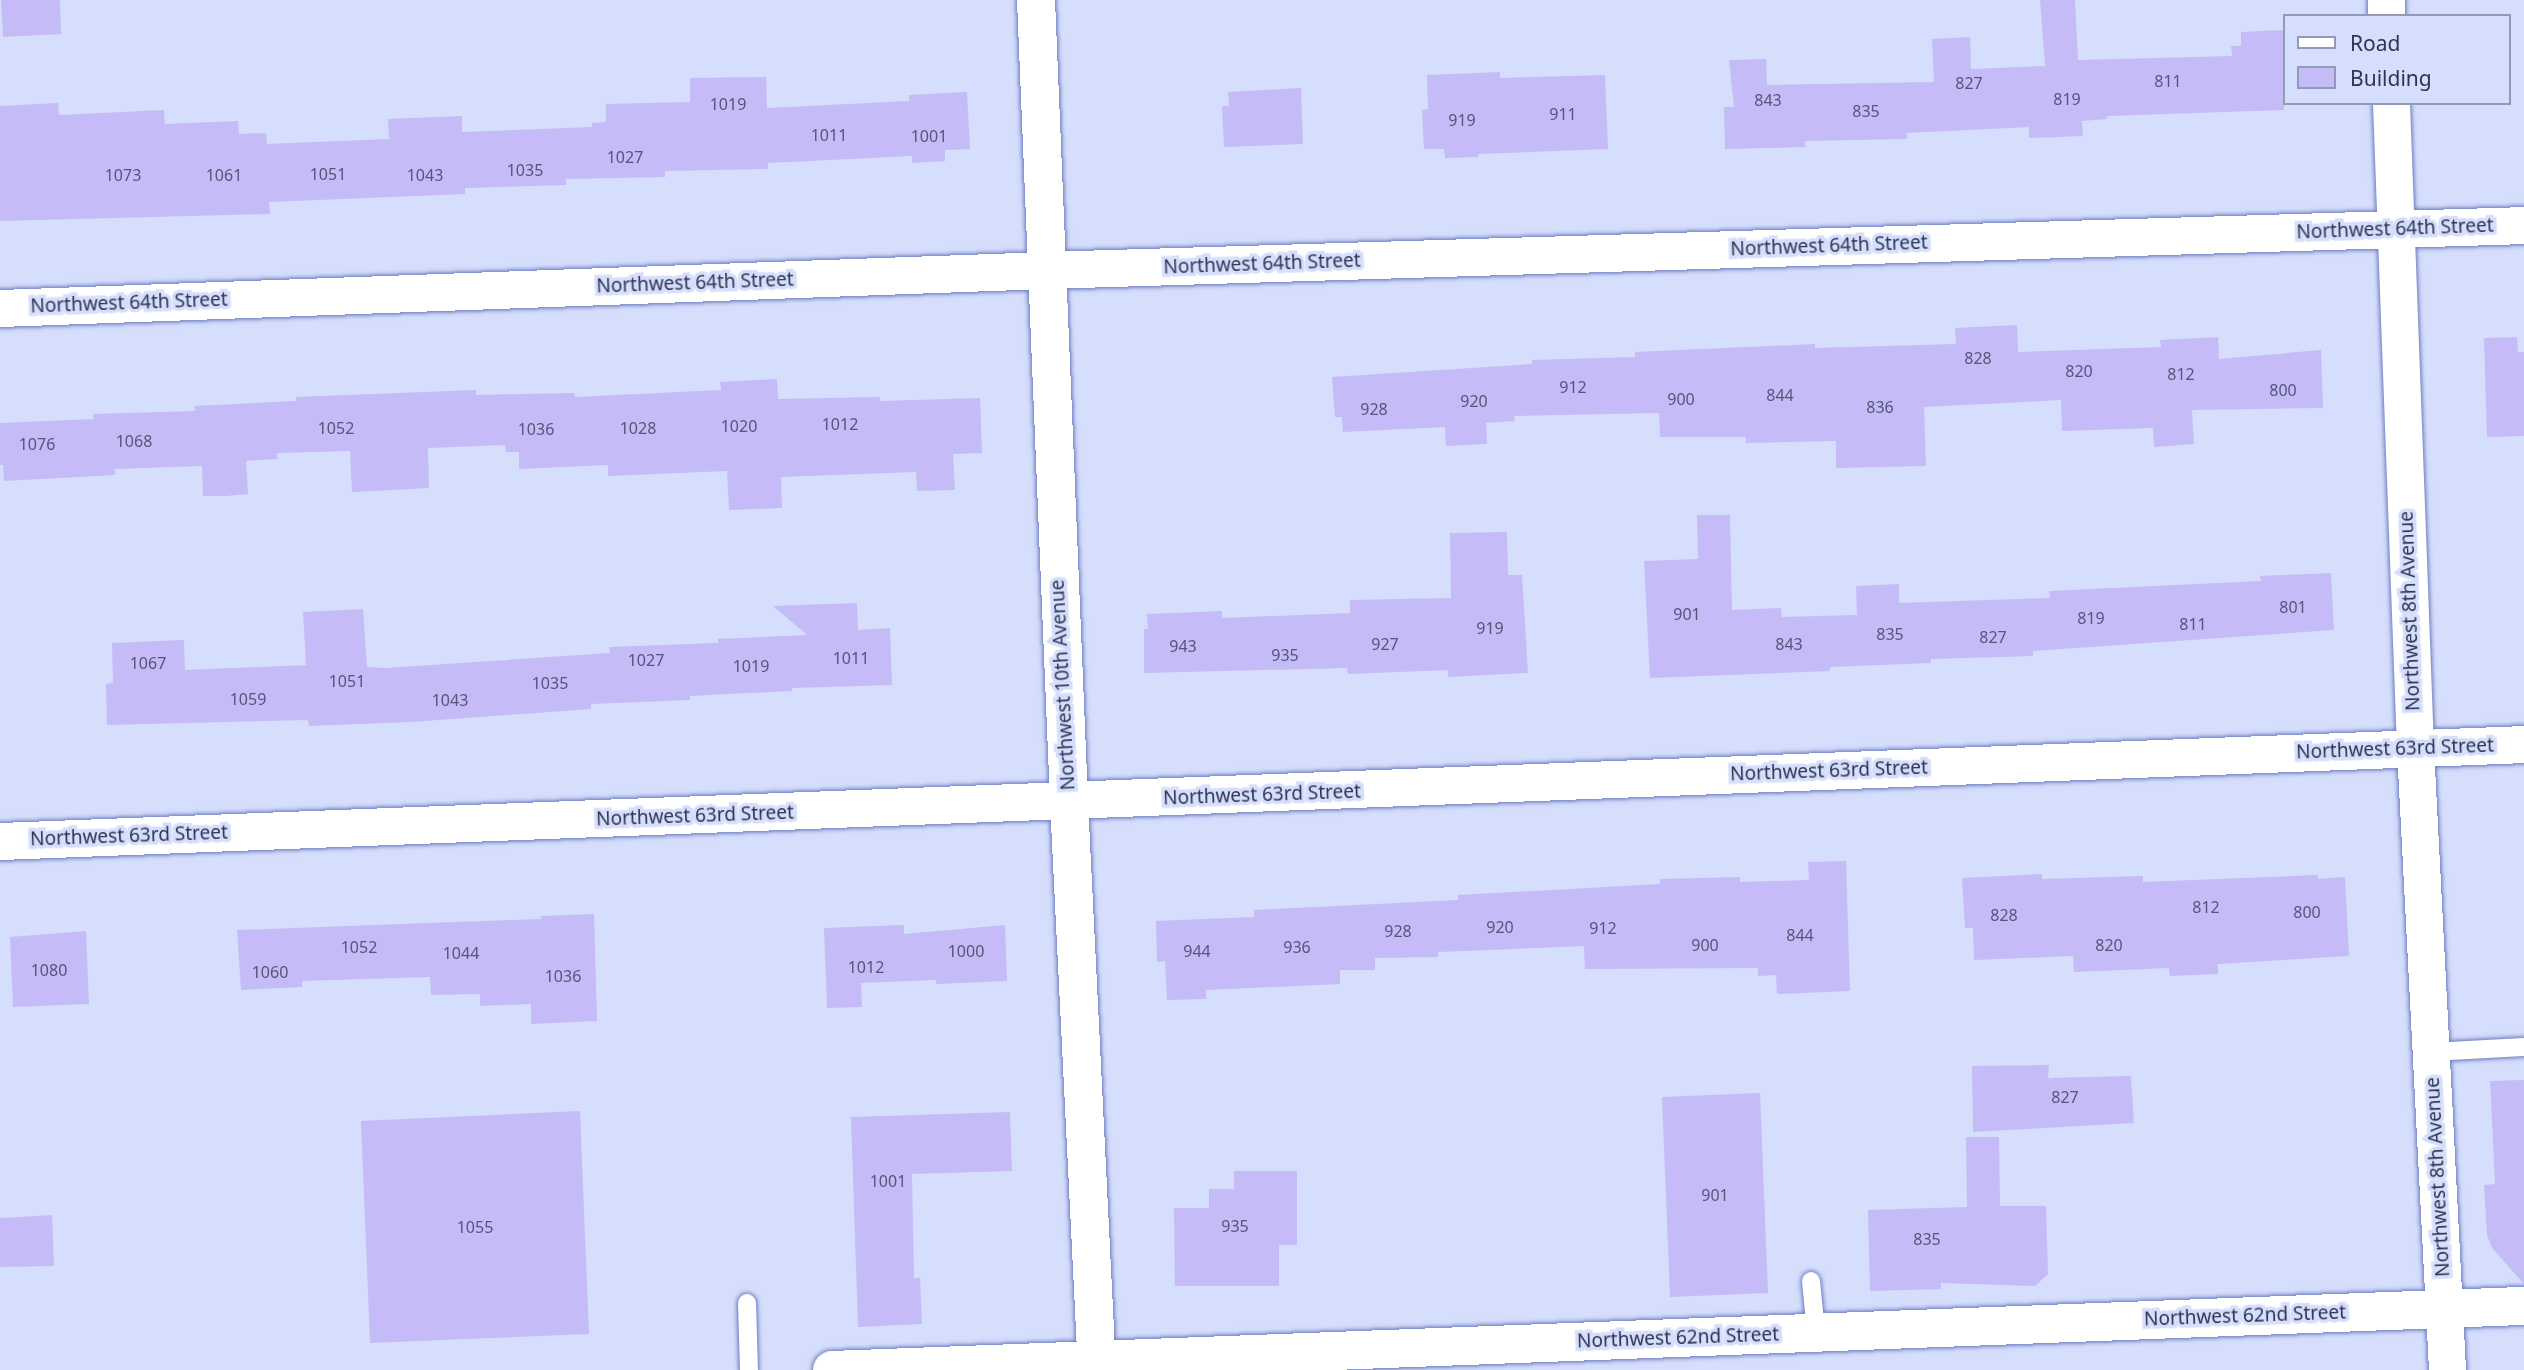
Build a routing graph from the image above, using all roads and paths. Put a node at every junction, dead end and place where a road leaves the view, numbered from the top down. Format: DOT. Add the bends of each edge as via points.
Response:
graph roads {
  1 [pos="1036,0"];
  2 [pos="2391,105"];
  3 [pos="2524,225"];
  4 [pos="2397,229"];
  5 [pos="1045,270"];
  6 [pos="0,308"];
  7 [pos="2524,744"];
  8 [pos="2415,748"];
  9 [pos="1069,802"];
  10 [pos="0,841"];
  11 [pos="2524,1047"];
  12 [pos="2431,1052"];
  13 [pos="1811,1280"];
  14 [pos="747,1303"];
  15 [pos="2524,1306"];
  16 [pos="2445,1308"];
  17 [pos="1816,1332"];
  18 [pos="1097,1366"];
  19 [pos="749,1370"];
  20 [pos="832,1370"];
  21 [pos="2446,1370"];
  1 -- 5 [label="main road, Northwest 10th Avenue"];
  2 -- 4 [label="street, Northwest 8th Avenue"];
  3 -- 4 [label="street, Northwest 64th Street"];
  4 -- 5 [label="street, Northwest 64th Street"];
  4 -- 8 [label="street, Northwest 8th Avenue"];
  5 -- 6 [label="street, Northwest 64th Street"];
  5 -- 9 [label="main road, Northwest 10th Avenue"];
  7 -- 8 [label="street, Northwest 63rd Street"];
  8 -- 9 [label="street, Northwest 63rd Street"];
  8 -- 12 [label="street, Northwest 8th Avenue"];
  9 -- 10 [label="street, Northwest 63rd Street"];
  9 -- 18 [label="main road, Northwest 10th Avenue"];
  11 -- 12 [label="lane"];
  12 -- 16 [label="street, Northwest 8th Avenue"];
  13 -- 17 [label="lane"];
  14 -- 19 [label="lane"];
  15 -- 16 [label="main road, Northwest 62nd Street"];
  16 -- 17 [label="main road, Northwest 62nd Street"];
  16 -- 21 [label="street, Northwest 8th Avenue"];
  17 -- 18 [label="main road, Northwest 62nd Street"];
  18 -- 20 [label="main road, Northwest 62nd Street"];
}
